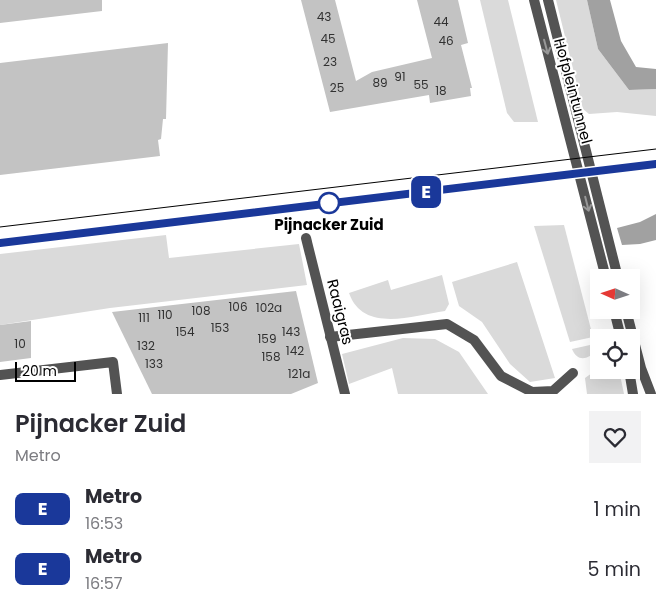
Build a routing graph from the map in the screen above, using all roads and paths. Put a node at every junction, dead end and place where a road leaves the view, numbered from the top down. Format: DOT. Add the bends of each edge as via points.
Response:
graph roads {
  1 [pos="534,0"];
  2 [pos="548,0"];
  3 [pos="306,238"];
  4 [pos="604,269"];
  5 [pos="616,269"];
  6 [pos="628,319"];
  7 [pos="330,337"];
  8 [pos="573,373"];
  9 [pos="0,376"];
  10 [pos="630,379"];
  11 [pos="117,394"];
  12 [pos="345,394"];
  13 [pos="633,394"];
  14 [pos="651,394"];
  1 -- 4 [label="street, Hofpleintunnel, one-way"];
  2 -- 5 [label="street, Hofpleintunnel"];
  3 -- 7 [label="street, Raaigras"];
  6 -- 14 [label="street"];
  7 -- 8 [label="street" via="447,324 474,340 502,376 532,392 552,391"];
  7 -- 12 [label="street, Raaigras"];
  9 -- 11 [label="street" via="113,362"];
  10 -- 13 [label="street"];
}
